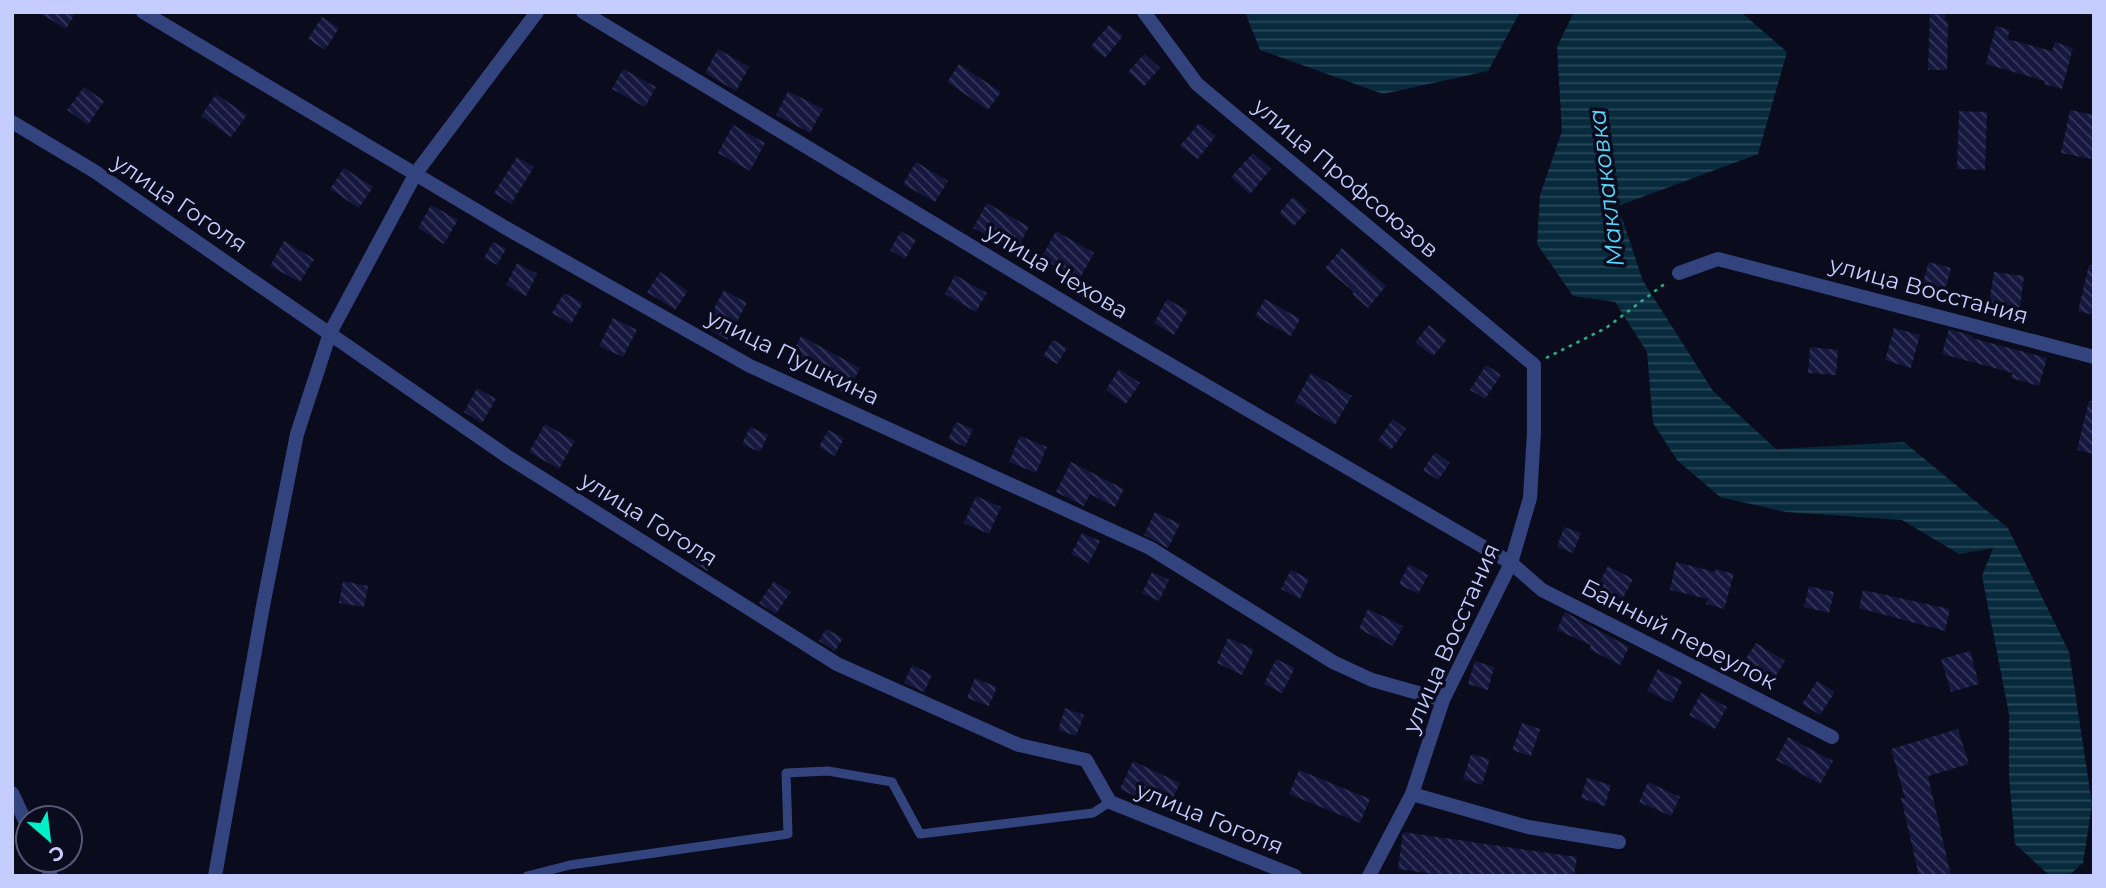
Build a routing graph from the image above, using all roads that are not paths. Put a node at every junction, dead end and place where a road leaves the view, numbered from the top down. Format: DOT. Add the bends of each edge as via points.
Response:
graph roads {
  1 [pos="143,12"];
  2 [pos="537,12"];
  3 [pos="583,12"];
  4 [pos="1144,12"];
  5 [pos="12,122"];
  6 [pos="416,173"];
  7 [pos="1679,273"];
  8 [pos="330,333"];
  9 [pos="2094,357"];
  10 [pos="1534,365"];
  11 [pos="1511,563"];
  12 [pos="1443,700"];
  13 [pos="1832,737"];
  14 [pos="1412,794"];
  15 [pos="1110,802"];
  16 [pos="1619,842"];
  17 [pos="215,876"];
  18 [pos="527,876"];
  19 [pos="1294,876"];
  20 [pos="1368,876"];
  1 -- 6 [label="street, улица Пушкина"];
  2 -- 6 [label="street"];
  3 -- 11 [label="street, улица Чехова" via="1092,319"];
  4 -- 10 [label="street, улица Профсоюзов" via="1196,84"];
  5 -- 8 [label="street, улица Гоголя" via="94,171"];
  6 -- 8 [label="street"];
  6 -- 12 [label="street, улица Пушкина" via="750,366 1150,548 1333,662 1373,680"];
  7 -- 9 [label="street, улица Восстания" via="1718,259"];
  8 -- 15 [label="street, улица Гоголя" via="508,457 837,664 1019,745 1086,760"];
  8 -- 17 [label="street" via="297,434"];
  10 -- 11 [label="street, улица Восстания" via="1530,498"];
  11 -- 12 [label="street, улица Восстания"];
  11 -- 13 [label="street, Банный переулок" via="1542,590"];
  12 -- 14 [label="street, улица Восстания"];
  14 -- 16 [label="street" via="1528,827"];
  14 -- 20 [label="street, улица Восстания"];
  15 -- 18 [label="lane" via="1093,813 920,834 892,782 828,771 786,774 788,834 570,865"];
  15 -- 19 [label="street, улица Гоголя"];
}
